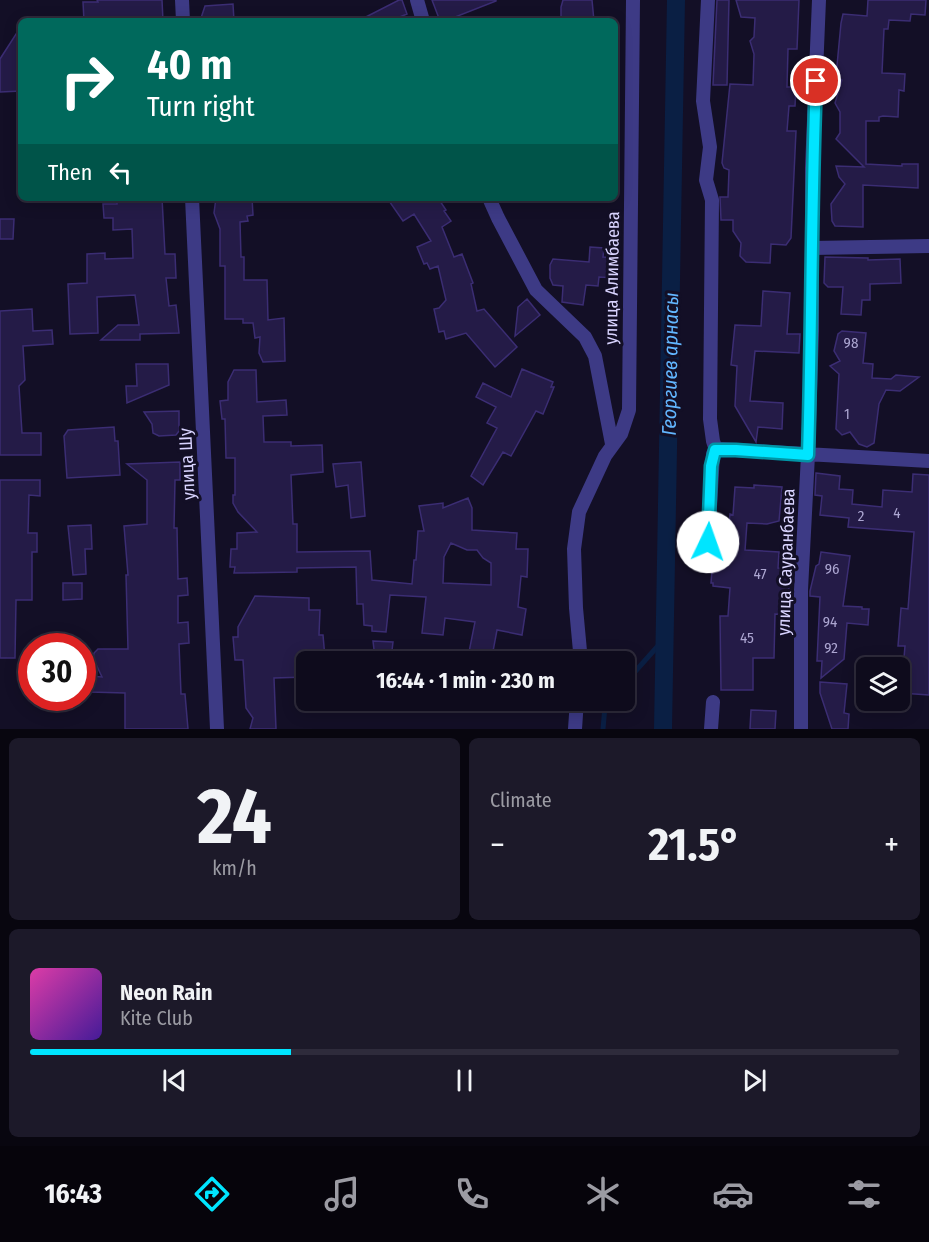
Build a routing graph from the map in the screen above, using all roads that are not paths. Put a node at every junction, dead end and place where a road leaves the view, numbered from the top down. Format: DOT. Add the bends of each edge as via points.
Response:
graph roads {
  1 [pos="182,0"];
  2 [pos="417,0"];
  3 [pos="633,0"];
  4 [pos="708,0"];
  5 [pos="819,0"];
  6 [pos="183,18"];
  7 [pos="422,18"];
  8 [pos="192,201"];
  9 [pos="490,201"];
  10 [pos="929,246"];
  11 [pos="812,248"];
  12 [pos="612,444"];
  13 [pos="716,450"];
  14 [pos="808,455"];
  15 [pos="929,461"];
  16 [pos="708,542"];
  17 [pos="580,651"];
  18 [pos="713,702"];
  19 [pos="576,711"];
  20 [pos="218,729"];
  21 [pos="575,729"];
  22 [pos="711,729"];
  23 [pos="801,729"];
  1 -- 6 [label="street"];
  2 -- 7 [label="street"];
  3 -- 12 [label="street, улица Алимбаева" via="629,410 621,434"];
  4 -- 13 [label="street" via="703,101 710,147 706,180 712,200 710,419"];
  5 -- 11 [label="street, улица Сауранбаева"];
  8 -- 20 [label="street, улица Шу"];
  9 -- 12 [label="street" via="536,290 585,337 596,356"];
  10 -- 11 [label="street"];
  11 -- 14 [label="street, улица Сауранбаева"];
  12 -- 17 [label="street, улица Алимбаева" via="579,512 574,549"];
  13 -- 14 [label="street"];
  13 -- 16 [label="street" via="711,466"];
  14 -- 15 [label="street"];
  14 -- 23 [label="street, улица Сауранбаева" via="801,590"];
  18 -- 22 [label="street"];
  19 -- 21 [label="street"];
}
